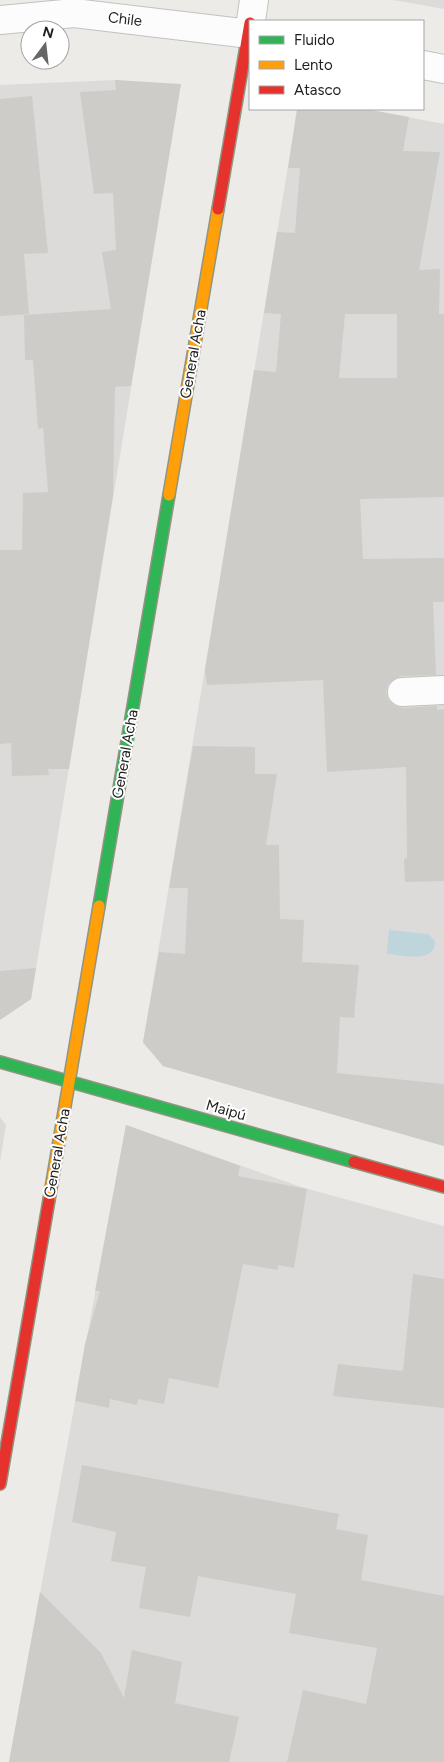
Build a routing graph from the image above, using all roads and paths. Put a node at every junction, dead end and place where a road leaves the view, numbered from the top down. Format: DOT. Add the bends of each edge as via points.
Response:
graph roads {
  1 [pos="254,0"];
  2 [pos="0,20"];
  3 [pos="251,20"];
  4 [pos="249,28"];
  5 [pos="249,34"];
  6 [pos="424,65"];
  7 [pos="444,69"];
  8 [pos="444,690"];
  9 [pos="402,692"];
  10 [pos="0,1062"];
  11 [pos="69,1082"];
  12 [pos="444,1187"];
  13 [pos="0,1484"];
  1 -- 3 [label="street, General Acha"];
  2 -- 4 [label="street, Chile" via="74,13"];
  5 -- 11 [label="street, General Acha"];
  6 -- 7 [label="street"];
  8 -- 9 [label="street"];
  10 -- 11 [label="street, Maipú"];
  11 -- 12 [label="street, Maipú"];
  11 -- 13 [label="street, General Acha"];
}
